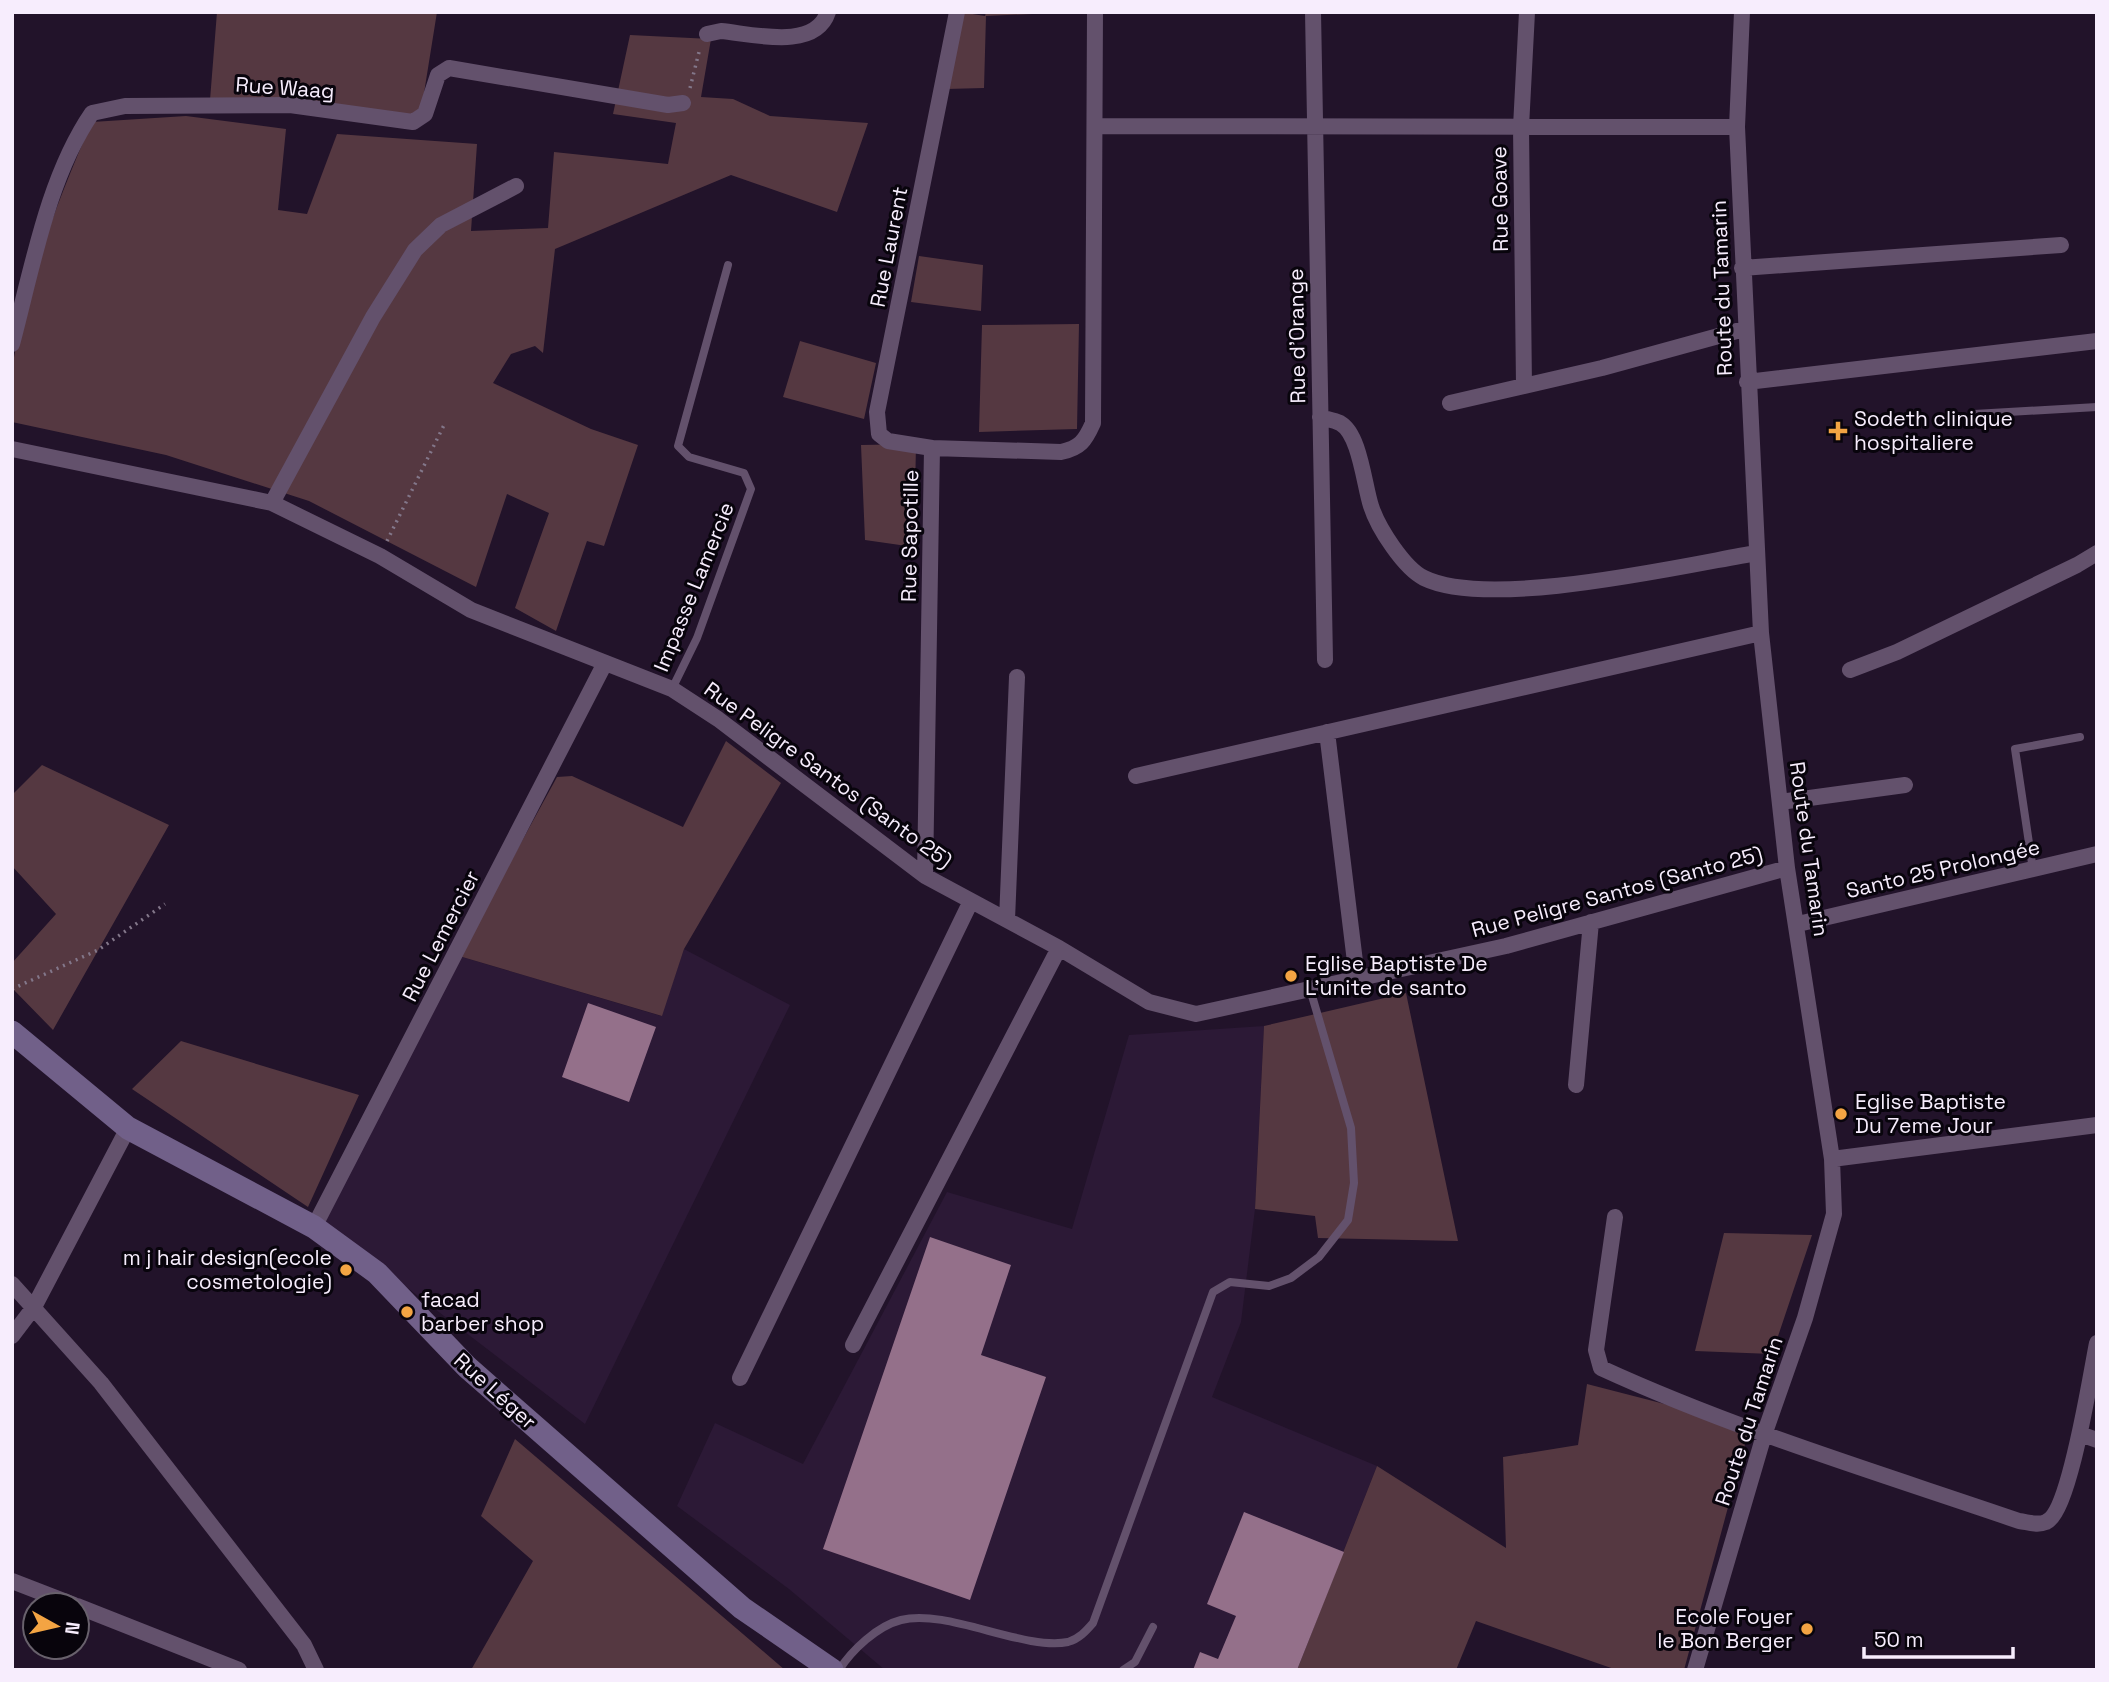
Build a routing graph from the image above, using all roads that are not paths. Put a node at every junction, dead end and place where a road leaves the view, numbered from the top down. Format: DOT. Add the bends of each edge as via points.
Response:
graph roads {
  1 [pos="828,12"];
  2 [pos="957,12"];
  3 [pos="1095,12"];
  4 [pos="1313,12"];
  5 [pos="1527,12"];
  6 [pos="1742,12"];
  7 [pos="708,34"];
  8 [pos="683,103"];
  9 [pos="1097,126"];
  10 [pos="1313,127"];
  11 [pos="1521,127"];
  12 [pos="1737,127"];
  13 [pos="516,186"];
  14 [pos="2061,244"];
  15 [pos="728,265"];
  16 [pos="1742,268"];
  17 [pos="1744,329"];
  18 [pos="2097,341"];
  19 [pos="12,344"];
  20 [pos="1746,382"];
  21 [pos="1524,386"];
  22 [pos="1450,403"];
  23 [pos="2097,407"];
  24 [pos="1974,414"];
  25 [pos="1320,416"];
  26 [pos="932,447"];
  27 [pos="12,449"];
  28 [pos="272,503"];
  29 [pos="2097,552"];
  30 [pos="1756,553"];
  31 [pos="1761,633"];
  32 [pos="1325,660"];
  33 [pos="605,663"];
  34 [pos="1850,670"];
  35 [pos="1017,677"];
  36 [pos="672,689"];
  37 [pos="1327,732"];
  38 [pos="2080,737"];
  39 [pos="1136,776"];
  40 [pos="1905,785"];
  41 [pos="1780,802"];
  42 [pos="2097,854"];
  43 [pos="1787,868"];
  44 [pos="2033,870"];
  45 [pos="925,876"];
  46 [pos="971,901"];
  47 [pos="1007,920"];
  48 [pos="1591,922"];
  49 [pos="1798,924"];
  50 [pos="1059,947"];
  51 [pos="1357,978"];
  52 [pos="1310,989"];
  53 [pos="12,1032"];
  54 [pos="1576,1085"];
  55 [pos="2097,1125"];
  56 [pos="128,1128"];
  57 [pos="1832,1159"];
  58 [pos="1615,1217"];
  59 [pos="313,1227"];
  60 [pos="12,1284"];
  61 [pos="34,1307"];
  62 [pos="12,1336"];
  63 [pos="2097,1343"];
  64 [pos="853,1345"];
  65 [pos="740,1378"];
  66 [pos="2080,1434"];
  67 [pos="1764,1435"];
  68 [pos="2097,1440"];
  69 [pos="12,1581"];
  70 [pos="37,1591"];
  71 [pos="91,1613"];
  72 [pos="1153,1627"];
  73 [pos="216,1665"];
  74 [pos="239,1670"];
  75 [pos="316,1670"];
  76 [pos="832,1670"];
  77 [pos="839,1670"];
  78 [pos="1123,1670"];
  79 [pos="1695,1670"];
  1 -- 7 [label="street" via="825,22 807,35"];
  2 -- 26 [label="street, Rue Laurent" via="877,412 879,434 888,441"];
  3 -- 9 [label="street, Rue Sapotille"];
  4 -- 10 [label="street, Rue d'Orange"];
  5 -- 11 [label="street, Rue Goave"];
  6 -- 12 [label="street, Route du Tamarin"];
  8 -- 19 [label="street, Rue Waag" via="668,105 449,68 438,75 425,114 413,122 290,106 125,106 92,113 75,138 42,231"];
  9 -- 10 [label="street"];
  9 -- 26 [label="street, Rue Sapotille" via="1094,406 1086,440 1061,452"];
  10 -- 11 [label="street"];
  10 -- 25 [label="street, Rue d'Orange"];
  11 -- 12 [label="street"];
  11 -- 21 [label="street, Rue Goave"];
  12 -- 16 [label="street, Route du Tamarin"];
  13 -- 28 [label="street" via="441,225 415,250 373,317"];
  14 -- 16 [label="street"];
  15 -- 36 [label="lane, Impasse Lamercie" via="678,446 689,457 744,473 751,489 697,638"];
  16 -- 17 [label="street, Route du Tamarin"];
  17 -- 20 [label="street, Route du Tamarin"];
  17 -- 21 [label="street"];
  18 -- 20 [label="street"];
  20 -- 30 [label="street, Route du Tamarin"];
  21 -- 22 [label="street"];
  23 -- 24 [label="lane"];
  25 -- 30 [label="street" via="1342,424 1353,437 1372,508 1388,541 1421,577 1446,587 1478,592 1618,578"];
  25 -- 32 [label="street, Rue d'Orange"];
  26 -- 45 [label="street, Rue Sapotille"];
  27 -- 28 [label="street, Rue Peligre Santos (Santo 25)"];
  28 -- 33 [label="street, Rue Peligre Santos (Santo 25)" via="380,556 471,610"];
  29 -- 34 [label="street" via="1896,652"];
  30 -- 31 [label="street, Route du Tamarin"];
  31 -- 37 [label="street"];
  31 -- 41 [label="street, Route du Tamarin"];
  33 -- 36 [label="street, Rue Peligre Santos (Santo 25)"];
  33 -- 59 [label="street, Rue Lemercier"];
  35 -- 47 [label="street"];
  36 -- 45 [label="street, Rue Peligre Santos (Santo 25)" via="719,719"];
  37 -- 39 [label="street"];
  37 -- 51 [label="street"];
  38 -- 44 [label="lane" via="2015,749"];
  40 -- 41 [label="street"];
  41 -- 43 [label="street, Route du Tamarin"];
  42 -- 44 [label="street, Santo 25 Prolongée"];
  43 -- 48 [label="street, Rue Peligre Santos (Santo 25)"];
  43 -- 49 [label="street, Route du Tamarin"];
  44 -- 49 [label="street, Santo 25 Prolongée"];
  45 -- 46 [label="street, Rue Peligre Santos (Santo 25)"];
  46 -- 47 [label="street, Rue Peligre Santos (Santo 25)"];
  46 -- 65 [label="street"];
  47 -- 50 [label="street, Rue Peligre Santos (Santo 25)"];
  48 -- 51 [label="street, Rue Peligre Santos (Santo 25)" via="1506,946"];
  48 -- 54 [label="street"];
  49 -- 57 [label="street, Route du Tamarin"];
  50 -- 52 [label="street, Rue Peligre Santos (Santo 25)" via="1149,1002 1196,1014"];
  50 -- 64 [label="street"];
  51 -- 52 [label="street, Rue Peligre Santos (Santo 25)"];
  52 -- 77 [label="lane" via="1351,1128 1354,1183 1348,1220 1318,1257 1291,1278 1269,1286 1230,1282 1213,1292 1093,1623 1082,1636 1067,1642 1045,1642 938,1621 902,1620 877,1632 848,1656"];
  53 -- 56 [label="street, Rue Léger"];
  55 -- 57 [label="street"];
  56 -- 59 [label="street, Rue Léger"];
  56 -- 61 [label="street"];
  57 -- 67 [label="street, Route du Tamarin" via="1833,1214 1805,1318"];
  58 -- 67 [label="street" via="1596,1350 1601,1368"];
  59 -- 76 [label="street, Rue Léger" via="377,1273 467,1367 742,1608"];
  60 -- 61 [label="street"];
  61 -- 62 [label="street"];
  61 -- 75 [label="street" via="101,1383 304,1645"];
  63 -- 66 [label="street"];
  66 -- 67 [label="street" via="2057,1512 2047,1522 2035,1524"];
  66 -- 68 [label="street"];
  67 -- 79 [label="street, Route du Tamarin"];
  69 -- 70 [label="street"];
  71 -- 73 [label="street"];
  72 -- 78 [label="lane" via="1135,1662"];
  73 -- 74 [label="street"];
}
